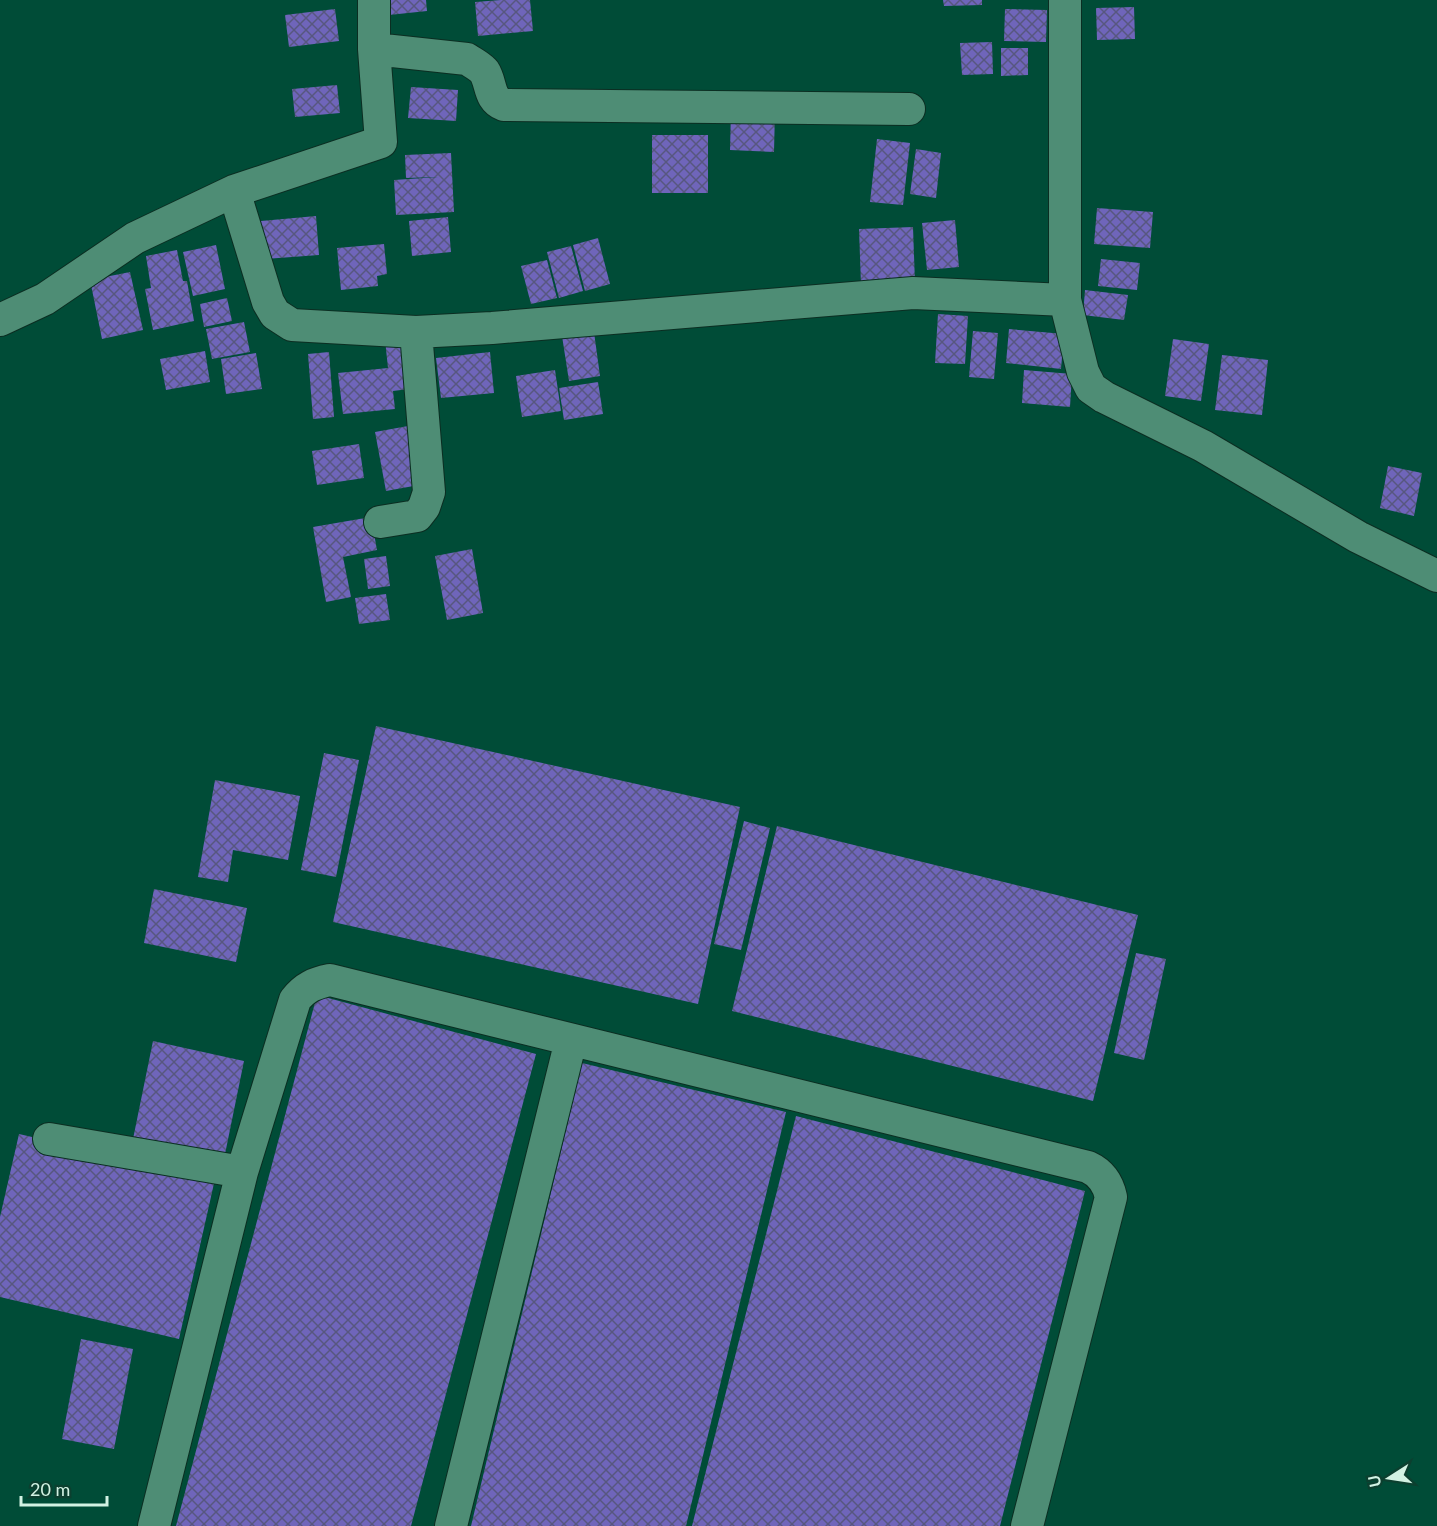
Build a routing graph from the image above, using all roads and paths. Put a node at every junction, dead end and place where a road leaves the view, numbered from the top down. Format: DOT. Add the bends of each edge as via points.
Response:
graph roads {
  1 [pos="374,0"];
  2 [pos="1065,0"];
  3 [pos="374,50"];
  4 [pos="909,109"];
  5 [pos="234,191"];
  6 [pos="1065,300"];
  7 [pos="0,320"];
  8 [pos="416,332"];
  9 [pos="380,522"];
  10 [pos="1437,576"];
  11 [pos="571,1040"];
  12 [pos="49,1139"];
  13 [pos="242,1172"];
  14 [pos="154,1526"];
  15 [pos="451,1526"];
  16 [pos="1027,1526"];
  1 -- 3 [label="street"];
  2 -- 6 [label="street"];
  3 -- 4 [label="street" via="467,59 484,72 493,98 504,105"];
  3 -- 5 [label="street" via="381,142"];
  5 -- 7 [label="street" via="135,238 45,299"];
  5 -- 8 [label="street" via="275,314 292,325"];
  6 -- 8 [label="street" via="913,293"];
  6 -- 10 [label="street" via="1083,372 1091,388 1203,446 1358,537"];
  8 -- 9 [label="street" via="429,492 417,516"];
  11 -- 13 [label="street" via="330,980 316,983 295,1000"];
  11 -- 15 [label="street"];
  11 -- 16 [label="street" via="1097,1171 1111,1197"];
  12 -- 13 [label="street"];
  13 -- 14 [label="street"];
}
